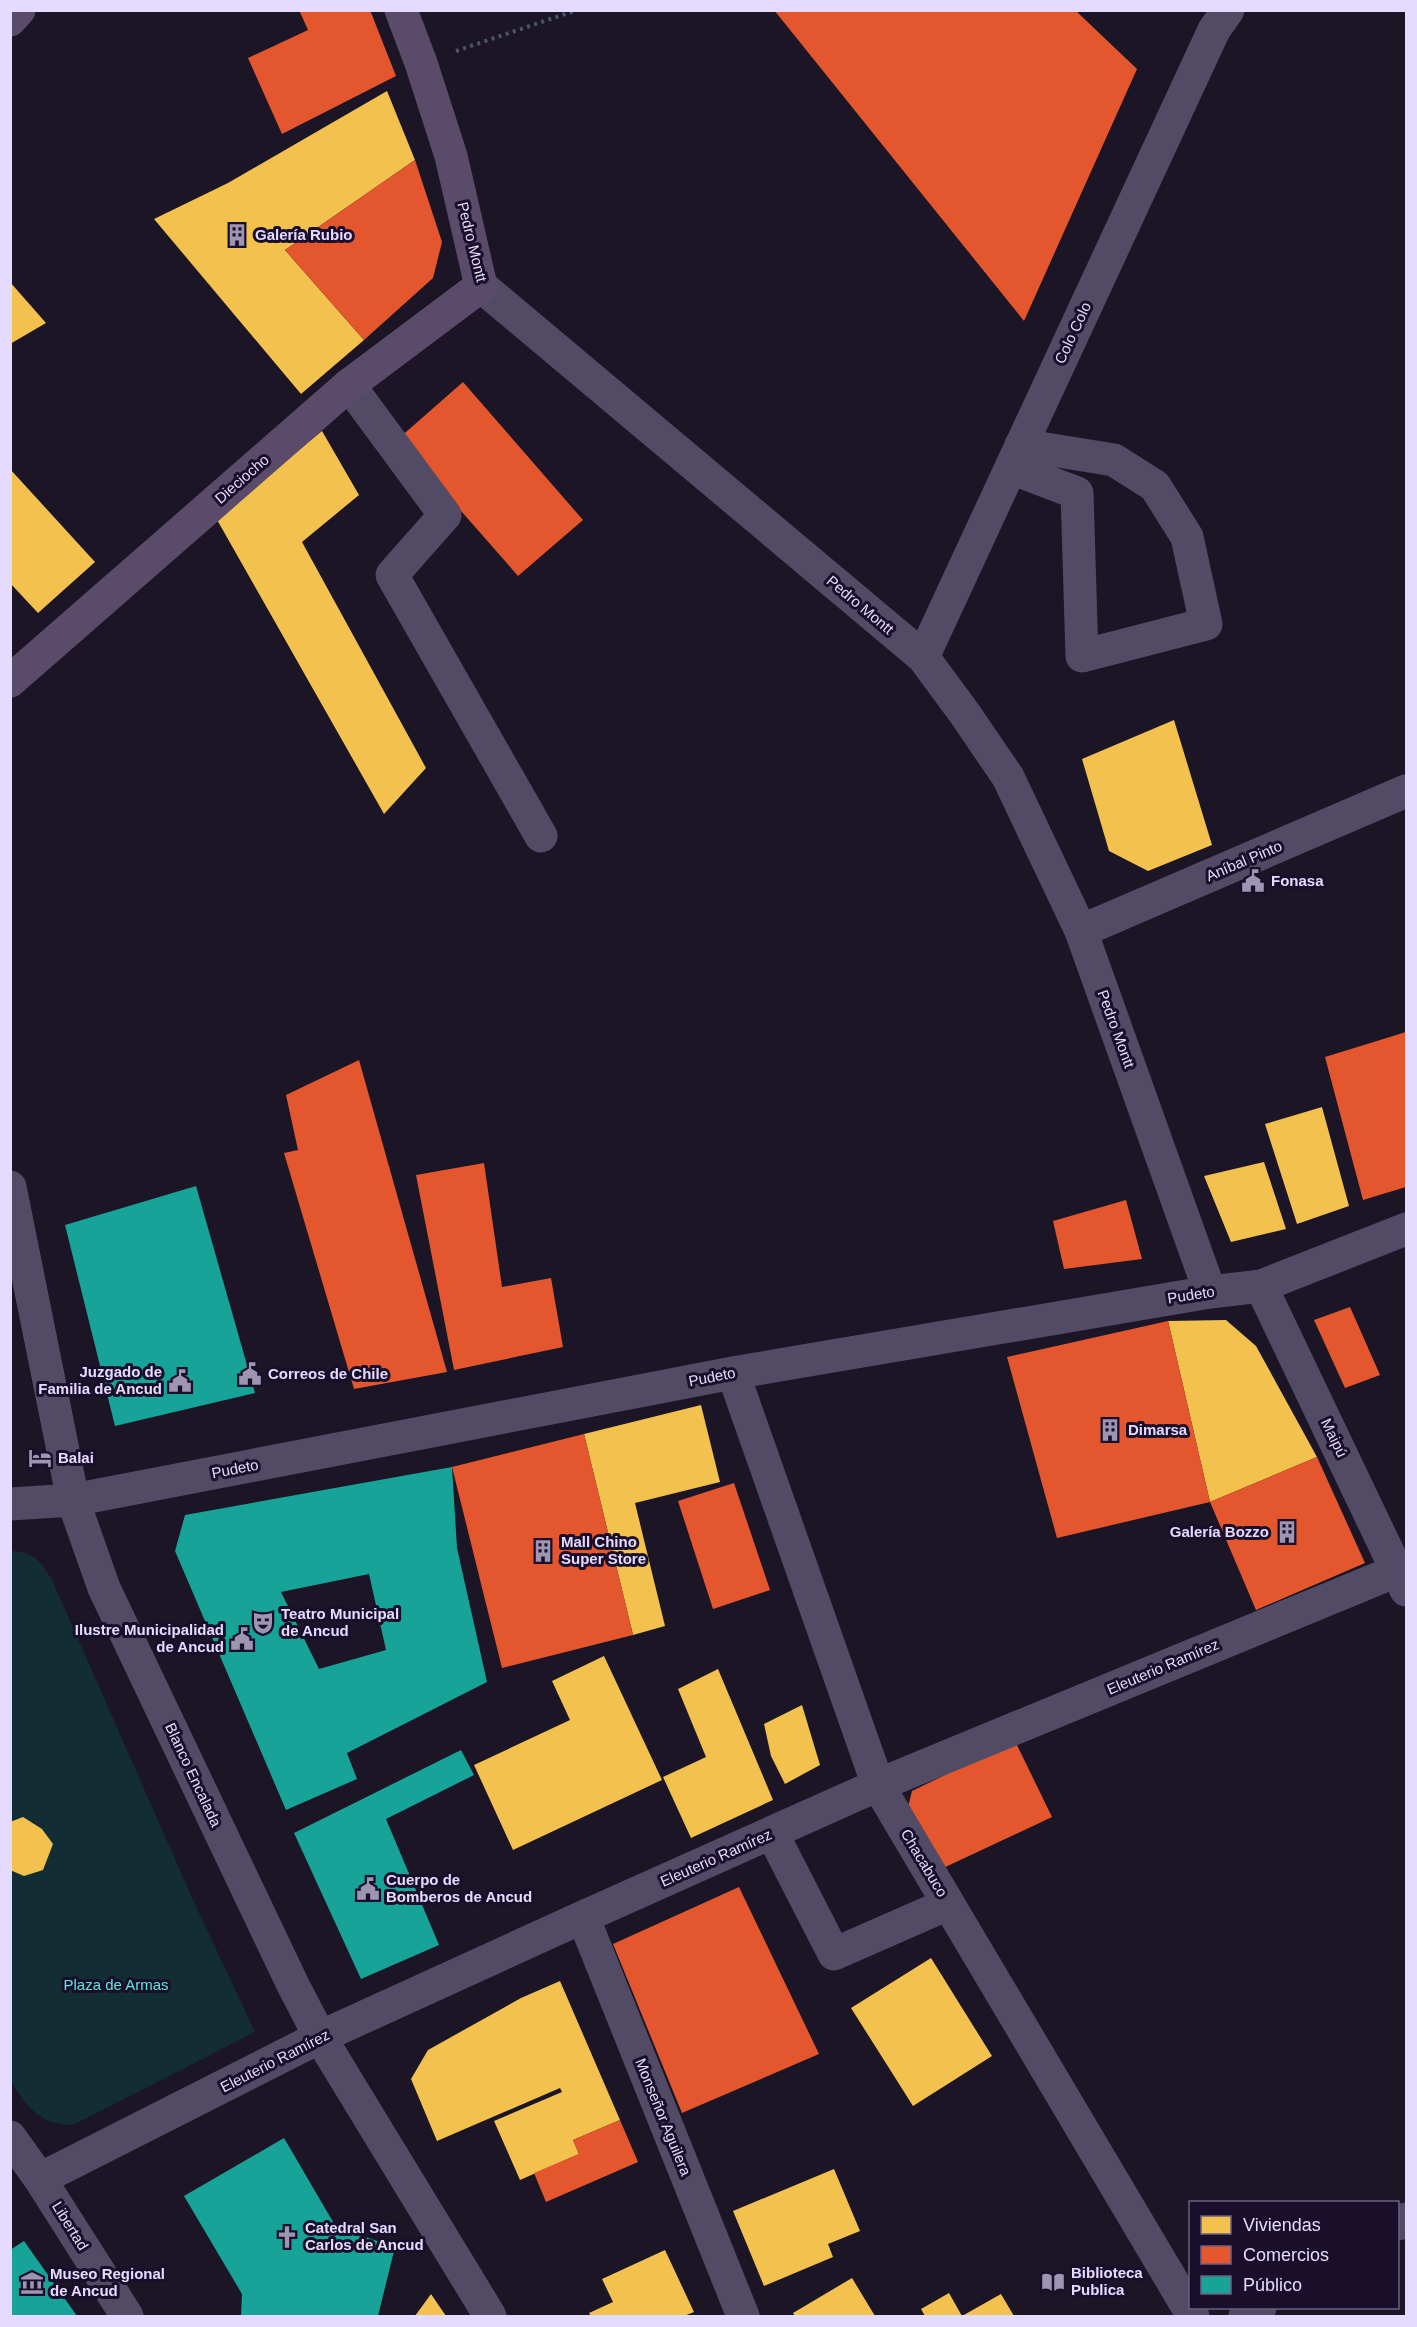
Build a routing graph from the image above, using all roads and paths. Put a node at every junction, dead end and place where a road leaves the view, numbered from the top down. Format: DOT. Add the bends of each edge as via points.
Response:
graph roads {
  1 [pos="19,10"];
  2 [pos="401,10"];
  3 [pos="577,10"];
  4 [pos="1228,10"];
  5 [pos="10,20"];
  6 [pos="422,63"];
  7 [pos="481,286"];
  8 [pos="349,385"];
  9 [pos="1016,456"];
  10 [pos="923,657"];
  11 [pos="10,681"];
  12 [pos="1407,791"];
  13 [pos="540,836"];
  14 [pos="1081,931"];
  15 [pos="10,1187"];
  16 [pos="1407,1229"];
  17 [pos="1261,1286"];
  18 [pos="1210,1292"];
  19 [pos="733,1373"];
  20 [pos="73,1500"];
  21 [pos="10,1504"];
  22 [pos="1403,1577"];
  23 [pos="878,1785"];
  24 [pos="772,1833"];
  25 [pos="948,1904"];
  26 [pos="583,1917"];
  27 [pos="320,2037"];
  28 [pos="10,2137"];
  29 [pos="40,2179"];
  30 [pos="127,2316"];
  31 [pos="490,2316"];
  32 [pos="743,2316"];
  33 [pos="1193,2316"];
  1 -- 5 [label="main road"];
  2 -- 6 [label="main road, Pedro Montt"];
  3 -- 6 [label="path"];
  4 -- 9 [label="street, Colo Colo" via="1214,30"];
  6 -- 7 [label="main road, Pedro Montt" via="451,156"];
  7 -- 8 [label="main road, Dieciocho"];
  7 -- 10 [label="street, Pedro Montt"];
  8 -- 11 [label="main road, Dieciocho"];
  8 -- 13 [label="street" via="445,514 392,575"];
  9 -- 9 [label="street" via="1077,493 1082,656 1206,624 1187,537 1155,486 1114,460"];
  9 -- 10 [label="street, Colo Colo"];
  10 -- 14 [label="street, Pedro Montt" via="1008,777"];
  12 -- 14 [label="street, Aníbal Pinto"];
  14 -- 18 [label="street, Pedro Montt"];
  15 -- 20 [label="street, Blanco Encalada"];
  16 -- 17 [label="street, Pudeto"];
  17 -- 18 [label="street, Pudeto"];
  17 -- 22 [label="street, Maipú"];
  18 -- 19 [label="street, Pudeto"];
  19 -- 20 [label="street, Pudeto"];
  19 -- 23 [label="street, Chacabuco"];
  20 -- 21 [label="street, Pudeto"];
  20 -- 27 [label="street, Blanco Encalada" via="104,1588"];
  22 -- 23 [label="street, Eleuterio Ramírez" via="1363,1584"];
  23 -- 24 [label="street, Eleuterio Ramírez"];
  23 -- 25 [label="street, Chacabuco"];
  24 -- 25 [label="street" via="834,1954"];
  24 -- 26 [label="street, Eleuterio Ramírez"];
  25 -- 33 [label="street, Chacabuco"];
  26 -- 27 [label="street, Eleuterio Ramírez"];
  26 -- 32 [label="street, Monseñor Aguilera"];
  27 -- 29 [label="street, Eleuterio Ramírez"];
  27 -- 31 [label="street, Blanco Encalada"];
  28 -- 29 [label="street, Libertad"];
  29 -- 30 [label="street, Libertad"];
}
